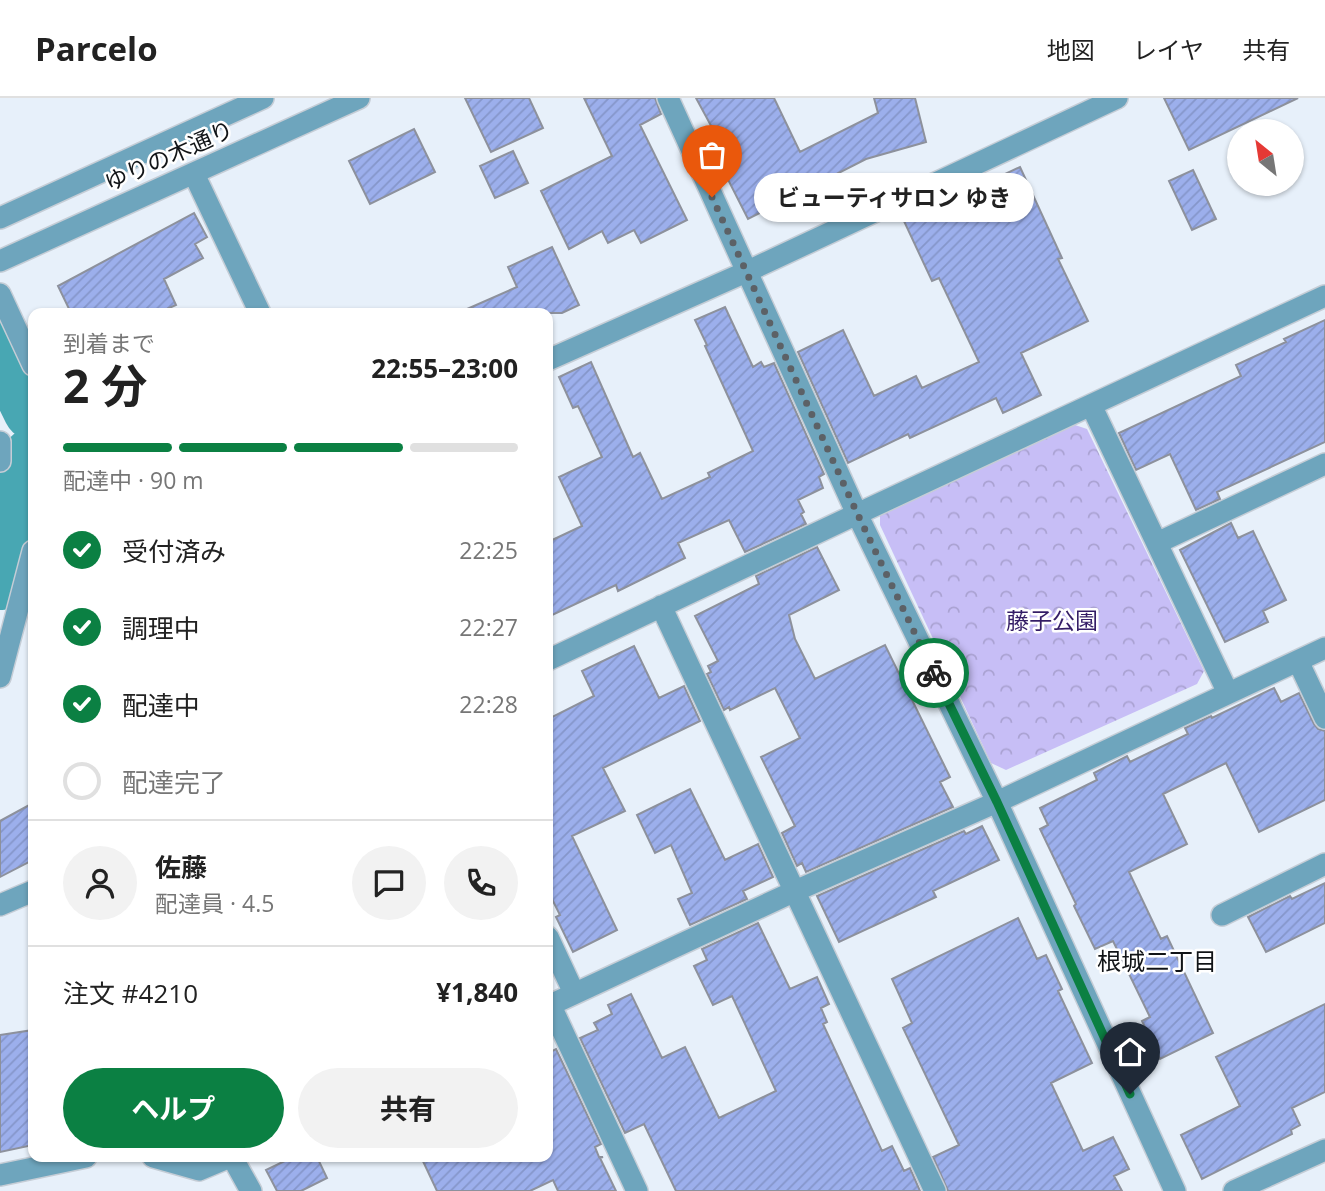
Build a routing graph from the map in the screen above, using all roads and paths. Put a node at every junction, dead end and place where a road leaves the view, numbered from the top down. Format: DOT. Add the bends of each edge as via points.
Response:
graph roads {
  1 [pos="263,98"];
  2 [pos="359,98"];
  3 [pos="668,98"];
  4 [pos="1117,98"];
  5 [pos="194,174"];
  6 [pos="0,218"];
  7 [pos="0,261"];
  8 [pos="746,272"];
  9 [pos="0,294"];
  10 [pos="1325,296"];
  11 [pos="258,308"];
  12 [pos="28,354"];
  13 [pos="553,358"];
  14 [pos="1091,405"];
  15 [pos="0,442"];
  16 [pos="0,461"];
  17 [pos="1325,464"];
  18 [pos="857,513"];
  19 [pos="1157,543"];
  20 [pos="26,600"];
  21 [pos="662,606"];
  22 [pos="0,612"];
  23 [pos="1325,648"];
  24 [pos="553,658"];
  25 [pos="1298,660"];
  26 [pos="0,677"];
  27 [pos="1228,694"];
  28 [pos="1325,718"];
  29 [pos="997,802"];
  30 [pos="1325,864"];
  31 [pos="793,892"];
  32 [pos="28,893"];
  33 [pos="0,905"];
  34 [pos="1222,915"];
  35 [pos="553,948"];
  36 [pos="574,993"];
  37 [pos="553,1003"];
  38 [pos="553,1014"];
  39 [pos="1325,1150"];
  40 [pos="62,1162"];
  41 [pos="171,1162"];
  42 [pos="219,1162"];
  43 [pos="234,1162"];
  44 [pos="0,1175"];
  45 [pos="251,1191"];
  46 [pos="636,1191"];
  47 [pos="935,1191"];
  48 [pos="1175,1191"];
  49 [pos="1234,1191"];
  1 -- 6 [label="street, ゆりの木通り"];
  2 -- 5 [label="street, ゆりの木通り"];
  3 -- 8 [label="street"];
  4 -- 8 [label="street"];
  5 -- 7 [label="street, ゆりの木通り"];
  5 -- 11 [label="street"];
  8 -- 13 [label="street"];
  8 -- 18 [label="street"];
  9 -- 12 [label="street"];
  10 -- 14 [label="street"];
  14 -- 18 [label="street"];
  14 -- 19 [label="street"];
  15 -- 16 [label="street"];
  17 -- 19 [label="street"];
  18 -- 21 [label="street"];
  18 -- 29 [label="street"];
  19 -- 27 [label="street"];
  20 -- 22 [label="street"];
  20 -- 26 [label="street"];
  21 -- 24 [label="street"];
  21 -- 31 [label="street"];
  23 -- 25 [label="street"];
  25 -- 27 [label="street"];
  25 -- 28 [label="street"];
  27 -- 29 [label="street"];
  29 -- 31 [label="street"];
  29 -- 48 [label="street"];
  30 -- 34 [label="street"];
  31 -- 36 [label="street"];
  31 -- 47 [label="street"];
  32 -- 33 [label="street"];
  35 -- 36 [label="street"];
  36 -- 37 [label="street"];
  38 -- 46 [label="street"];
  39 -- 49 [label="street"];
  40 -- 44 [label="street"];
  41 -- 42 [label="street" via="200,1170"];
  43 -- 45 [label="street"];
}
